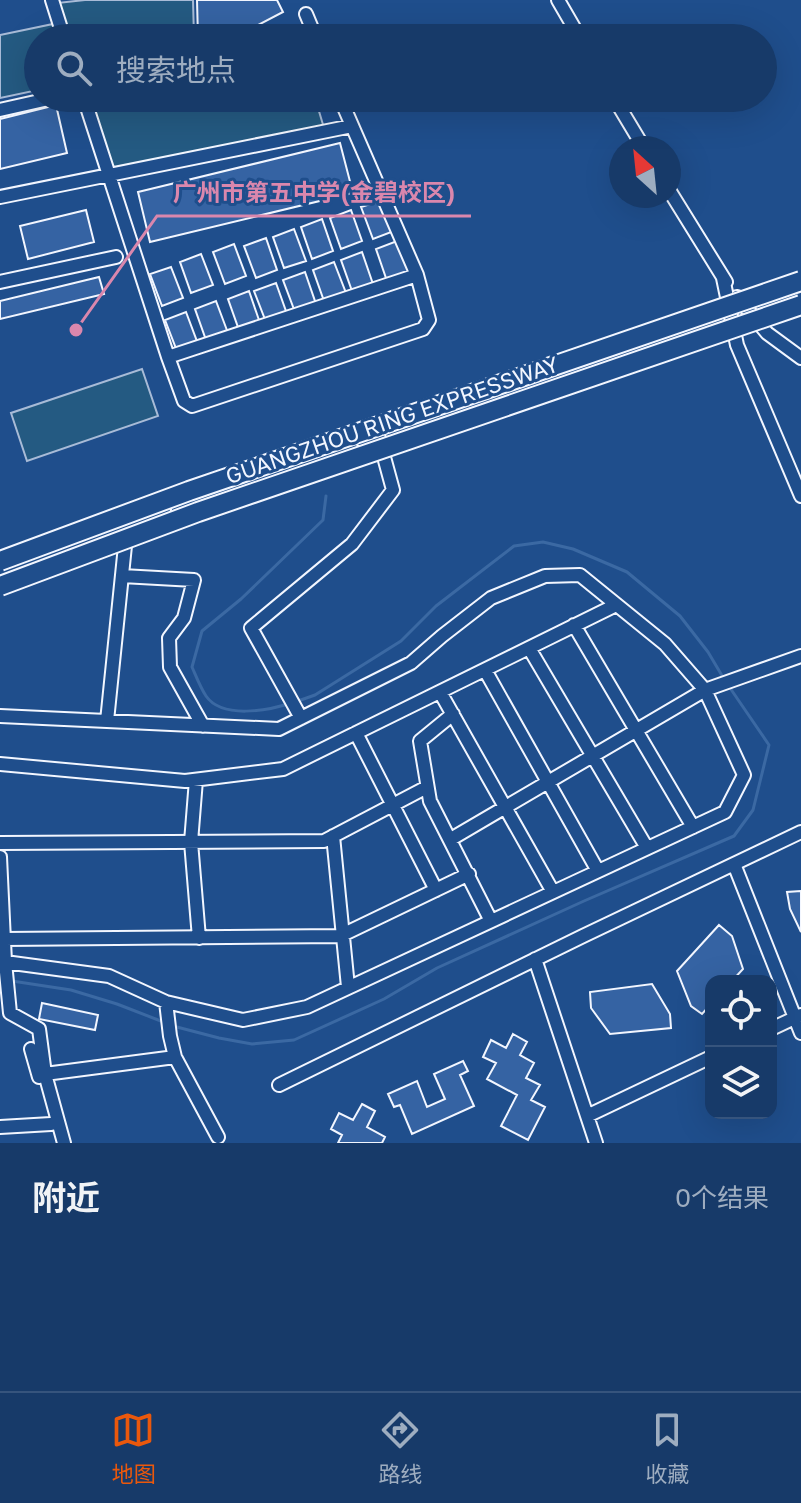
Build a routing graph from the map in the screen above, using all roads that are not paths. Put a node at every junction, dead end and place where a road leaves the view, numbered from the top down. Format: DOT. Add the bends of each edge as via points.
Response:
graph roads {
  1 [pos="52,0"];
  2 [pos="558,0"];
  3 [pos="306,14"];
  4 [pos="60,24"];
  5 [pos="310,24"];
  6 [pos="572,24"];
  7 [pos="24,105"];
  8 [pos="0,110"];
  9 [pos="88,112"];
  10 [pos="346,112"];
  11 [pos="622,112"];
  12 [pos="352,126"];
  13 [pos="637,136"];
  14 [pos="109,176"];
  15 [pos="0,197"];
  16 [pos="680,208"];
  17 [pos="116,257"];
  18 [pos="417,275"];
  19 [pos="723,278"];
  20 [pos="801,281"];
  21 [pos="0,282"];
  22 [pos="801,305"];
  23 [pos="168,357"];
  24 [pos="801,358"];
  25 [pos="801,496"];
  26 [pos="127,524"];
  27 [pos="0,561"];
  28 [pos="0,576"];
  29 [pos="122,576"];
  30 [pos="0,586"];
  31 [pos="616,605"];
  32 [pos="574,625"];
  33 [pos="529,648"];
  34 [pos="801,656"];
  35 [pos="485,670"];
  36 [pos="707,689"];
  37 [pos="440,692"];
  38 [pos="295,708"];
  39 [pos="453,714"];
  40 [pos="0,716"];
  41 [pos="107,721"];
  42 [pos="203,726"];
  43 [pos="636,730"];
  44 [pos="356,733"];
  45 [pos="593,756"];
  46 [pos="0,764"];
  47 [pos="196,780"];
  48 [pos="548,782"];
  49 [pos="427,787"];
  50 [pos="393,805"];
  51 [pos="505,807"];
  52 [pos="693,827"];
  53 [pos="801,832"];
  54 [pos="333,836"];
  55 [pos="451,839"];
  56 [pos="191,842"];
  57 [pos="0,843"];
  58 [pos="647,848"];
  59 [pos="0,857"];
  60 [pos="734,864"];
  61 [pos="598,871"];
  62 [pos="469,874"];
  63 [pos="436,890"];
  64 [pos="553,892"];
  65 [pos="491,921"];
  66 [pos="343,935"];
  67 [pos="199,938"];
  68 [pos="4,939"];
  69 [pos="3,956"];
  70 [pos="535,959"];
  71 [pos="348,987"];
  72 [pos="166,1008"];
  73 [pos="798,1016"];
  74 [pos="777,1026"];
  75 [pos="801,1033"];
  76 [pos="31,1049"];
  77 [pos="175,1057"];
  78 [pos="705,1060"];
  79 [pos="45,1074"];
  80 [pos="279,1085"];
  81 [pos="587,1116"];
  82 [pos="51,1124"];
  83 [pos="0,1127"];
  84 [pos="218,1137"];
  85 [pos="55,1143"];
  86 [pos="64,1143"];
  87 [pos="596,1143"];
  1 -- 4 [label="street"];
  2 -- 6 [label="street"];
  3 -- 5 [label="street"];
  7 -- 8 [label="street"];
  9 -- 14 [label="street"];
  10 -- 12 [label="street"];
  11 -- 13 [label="street"];
  12 -- 14 [label="street"];
  12 -- 18 [label="street"];
  14 -- 15 [label="street"];
  14 -- 23 [label="street"];
  16 -- 19 [label="street"];
  17 -- 21 [label="street"];
  18 -- 23 [label="street"];
  18 -- 23 [label="street" via="429,320 423,329 192,406 184,401"];
  19 -- 24 [label="street" via="767,333"];
  19 -- 25 [label="street" via="737,345"];
  20 -- 27 [label="highway, GUANGZHOU RING EXPRESSWAY, bridge"];
  22 -- 30 [label="highway, GUANGZHOU RING EXPRESSWAY, bridge" via="198,512"];
  26 -- 28 [label="street"];
  26 -- 29 [label="street"];
  26 -- 38 [label="street" via="378,435 393,490 352,544 251,628"];
  29 -- 41 [label="street"];
  29 -- 42 [label="street" via="194,580 184,618 169,638 170,667"];
  31 -- 32 [label="street"];
  31 -- 36 [label="street" via="665,644"];
  31 -- 38 [label="street" via="580,575 545,576 491,598 411,663"];
  32 -- 33 [label="street"];
  32 -- 43 [label="street"];
  33 -- 35 [label="street"];
  33 -- 45 [label="street"];
  34 -- 36 [label="street"];
  35 -- 37 [label="street"];
  35 -- 48 [label="street"];
  36 -- 43 [label="street"];
  36 -- 52 [label="street" via="744,775 725,812"];
  37 -- 39 [label="street"];
  37 -- 44 [label="street"];
  38 -- 42 [label="street" via="279,729"];
  39 -- 49 [label="street" via="420,741"];
  39 -- 51 [label="street"];
  40 -- 41 [label="street"];
  41 -- 42 [label="street"];
  43 -- 45 [label="street"];
  43 -- 52 [label="street"];
  44 -- 47 [label="street" via="283,769"];
  44 -- 50 [label="street"];
  45 -- 48 [label="street"];
  45 -- 58 [label="street"];
  46 -- 47 [label="street"];
  47 -- 56 [label="street"];
  48 -- 51 [label="street"];
  48 -- 61 [label="street"];
  49 -- 50 [label="street"];
  49 -- 55 [label="street"];
  50 -- 54 [label="street"];
  50 -- 63 [label="street"];
  51 -- 55 [label="street"];
  51 -- 64 [label="street"];
  52 -- 58 [label="street"];
  53 -- 60 [label="street"];
  54 -- 56 [label="street" via="324,841"];
  54 -- 66 [label="street"];
  55 -- 62 [label="street"];
  56 -- 57 [label="street"];
  56 -- 67 [label="street"];
  58 -- 61 [label="street"];
  59 -- 68 [label="street"];
  60 -- 70 [label="street"];
  60 -- 73 [label="street"];
  61 -- 64 [label="street"];
  62 -- 63 [label="street"];
  62 -- 65 [label="street"];
  63 -- 66 [label="street"];
  64 -- 65 [label="street"];
  65 -- 71 [label="street"];
  66 -- 67 [label="street"];
  66 -- 71 [label="street"];
  67 -- 68 [label="street"];
  68 -- 69 [label="street"];
  69 -- 72 [label="street" via="109,976"];
  69 -- 79 [label="street" via="10,1013 39,1029"];
  70 -- 80 [label="street"];
  70 -- 81 [label="street"];
  71 -- 72 [label="street" via="307,1007 243,1020"];
  72 -- 77 [label="street"];
  73 -- 74 [label="street"];
  73 -- 75 [label="street"];
  76 -- 82 [label="street"];
  77 -- 79 [label="street"];
  77 -- 84 [label="street"];
  78 -- 81 [label="street"];
  79 -- 86 [label="street"];
  81 -- 87 [label="street"];
  82 -- 83 [label="street"];
  82 -- 85 [label="street"];
}
